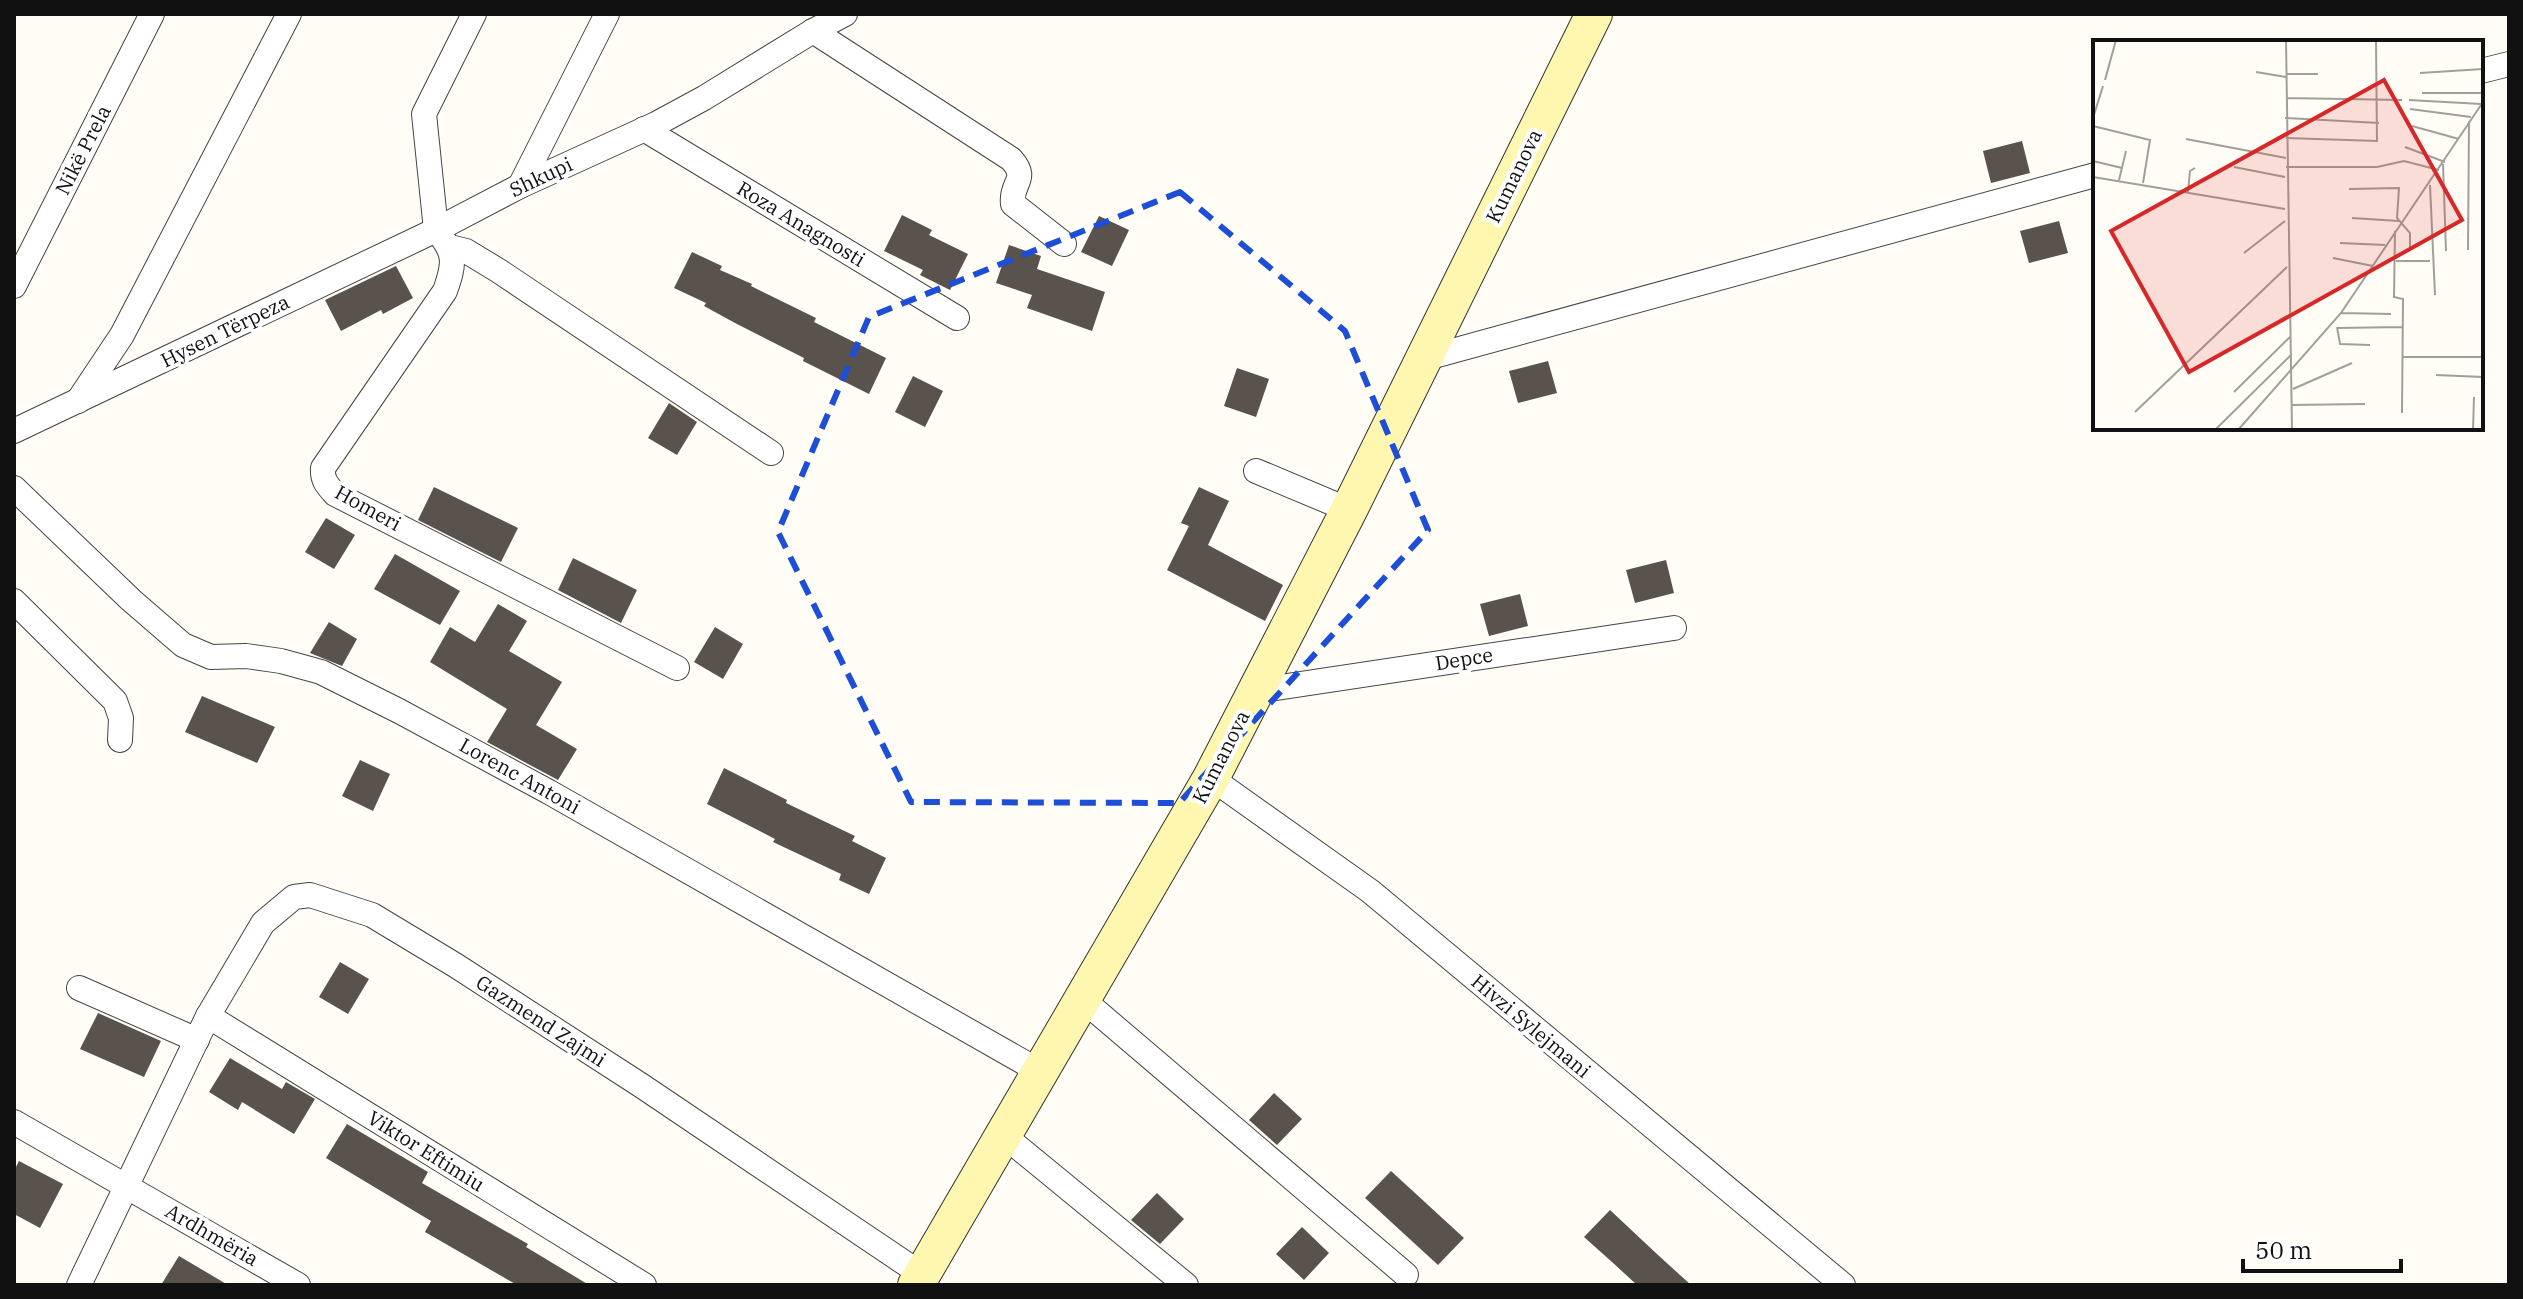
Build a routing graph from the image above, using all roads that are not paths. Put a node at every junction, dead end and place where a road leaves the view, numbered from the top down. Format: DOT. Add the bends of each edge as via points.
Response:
graph roads {
  1 [pos="152,14"];
  2 [pos="289,14"];
  3 [pos="474,14"];
  4 [pos="607,14"];
  5 [pos="845,14"];
  6 [pos="1594,14"];
  7 [pos="813,31"];
  8 [pos="2509,64"];
  9 [pos="2483,70"];
  10 [pos="644,129"];
  11 [pos="2093,176"];
  12 [pos="520,186"];
  13 [pos="443,239"];
  14 [pos="1064,244"];
  15 [pos="14,286"];
  16 [pos="957,318"];
  17 [pos="1423,359"];
  18 [pos="78,401"];
  19 [pos="14,431"];
  20 [pos="771,453"];
  21 [pos="1256,471"];
  22 [pos="14,488"];
  23 [pos="1349,510"];
  24 [pos="14,601"];
  25 [pos="1674,628"];
  26 [pos="677,668"];
  27 [pos="1255,691"];
  28 [pos="120,740"];
  29 [pos="1211,778"];
  30 [pos="79,988"];
  31 [pos="1082,999"];
  32 [pos="208,1016"];
  33 [pos="197,1040"];
  34 [pos="1039,1071"];
  35 [pos="14,1122"];
  36 [pos="1002,1134"];
  37 [pos="125,1185"];
  38 [pos="1406,1275"];
  39 [pos="918,1280"];
  40 [pos="1831,1281"];
  41 [pos="79,1285"];
  42 [pos="298,1285"];
  43 [pos="644,1285"];
  44 [pos="1186,1285"];
  1 -- 15 [label="street, Nikë Prela"];
  2 -- 18 [label="street" via="122,335"];
  3 -- 13 [label="street" via="424,114"];
  4 -- 12 [label="street"];
  5 -- 7 [label="street, Shkupi"];
  6 -- 17 [label="main road, Kumanova"];
  7 -- 10 [label="street, Shkupi"];
  7 -- 14 [label="street" via="1011,159 1020,178 1011,194 1013,204"];
  8 -- 9 [label="street"];
  10 -- 12 [label="street, Shkupi"];
  10 -- 16 [label="street, Roza Anagnosti"];
  11 -- 17 [label="street"];
  12 -- 13 [label="street, Shkupi"];
  13 -- 18 [label="street, Hysen Tërpeza"];
  13 -- 20 [label="street"];
  13 -- 26 [label="street, Homeri" via="453,268 445,291 323,468 326,485"];
  17 -- 23 [label="main road, Kumanova"];
  18 -- 19 [label="street, Hysen Tërpeza"];
  21 -- 23 [label="street"];
  22 -- 34 [label="street, Lorenc Antoni" via="183,645 211,657 258,658 321,672 549,792"];
  23 -- 27 [label="main road, Kumanova"];
  24 -- 28 [label="street" via="115,701"];
  25 -- 27 [label="street, Depce"];
  27 -- 29 [label="main road, Kumanova"];
  29 -- 31 [label="main road, Kumanova"];
  29 -- 40 [label="street, Hivzi Sylejmani" via="1370,891"];
  30 -- 33 [label="street"];
  31 -- 34 [label="main road, Kumanova"];
  31 -- 38 [label="street"];
  32 -- 33 [label="street, Gazmend Zajmi"];
  32 -- 39 [label="street, Gazmend Zajmi" via="263,923 294,897 310,895 372,915 642,1086"];
  32 -- 43 [label="street, Viktor Eftimiu"];
  33 -- 37 [label="street, Gazmend Zajmi"];
  34 -- 36 [label="main road, Kumanova"];
  35 -- 37 [label="street"];
  36 -- 39 [label="main road, Kumanova"];
  36 -- 44 [label="street"];
  37 -- 41 [label="street, Gazmend Zajmi"];
  37 -- 42 [label="street, Ardhmëria"];
}
